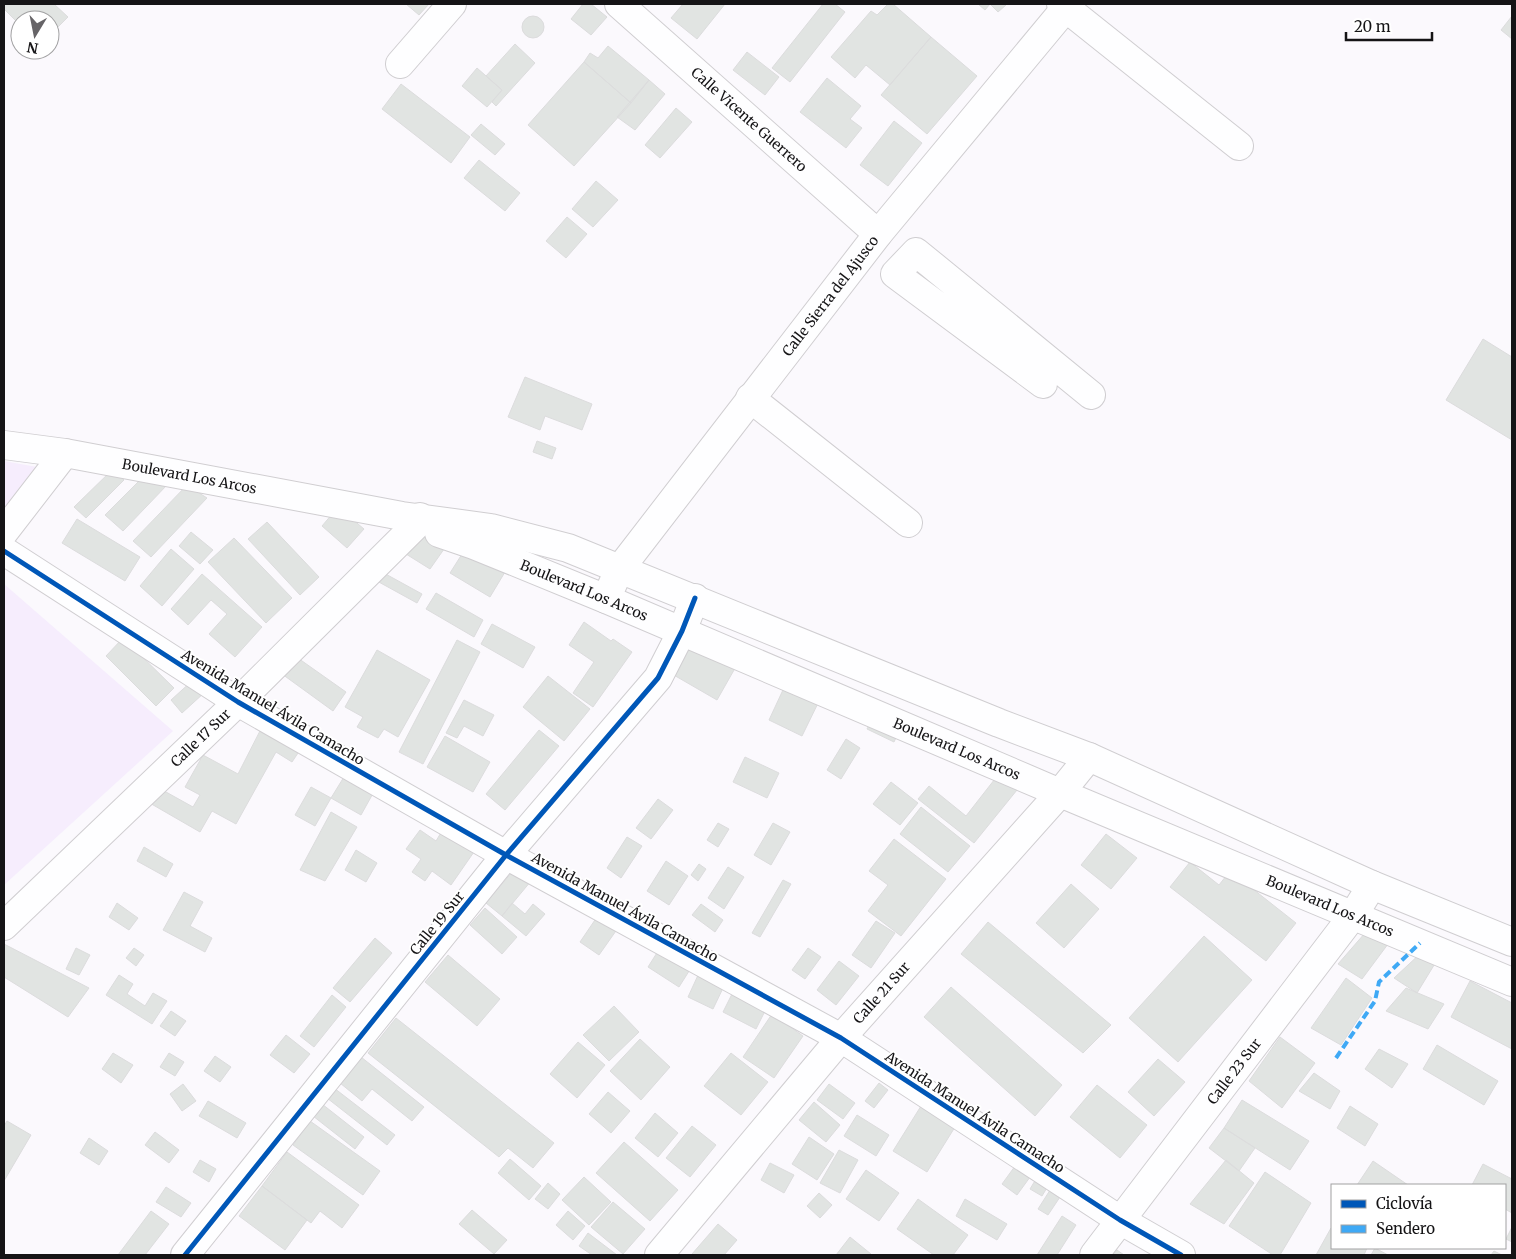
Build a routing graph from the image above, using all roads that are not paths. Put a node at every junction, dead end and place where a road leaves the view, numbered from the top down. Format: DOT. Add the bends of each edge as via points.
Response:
graph roads {
  1 [pos="452,4"];
  2 [pos="619,4"];
  3 [pos="1065,5"];
  4 [pos="400,64"];
  5 [pos="1239,146"];
  6 [pos="876,237"];
  7 [pos="904,265"];
  8 [pos="1043,384"];
  9 [pos="1091,396"];
  10 [pos="750,398"];
  11 [pos="4,445"];
  12 [pos="66,453"];
  13 [pos="413,520"];
  14 [pos="908,523"];
  15 [pos="4,532"];
  16 [pos="4,551"];
  17 [pos="619,570"];
  18 [pos="606,598"];
  19 [pos="695,598"];
  20 [pos="682,631"];
  21 [pos="238,702"];
  22 [pos="1089,757"];
  23 [pos="1060,794"];
  24 [pos="506,855"];
  25 [pos="1372,885"];
  26 [pos="1354,914"];
  27 [pos="4,926"];
  28 [pos="1512,942"];
  29 [pos="1512,982"];
  30 [pos="841,1038"];
  31 [pos="1120,1220"];
  32 [pos="185,1255"];
  33 [pos="659,1255"];
  34 [pos="1094,1255"];
  35 [pos="1181,1255"];
  1 -- 4 [label="street"];
  2 -- 6 [label="street, Calle Vicente Guerrero"];
  3 -- 5 [label="street"];
  3 -- 6 [label="street, Calle Sierra del Ajusco"];
  6 -- 7 [label="street, Calle Vicente Guerrero"];
  6 -- 10 [label="street, Calle Sierra del Ajusco"];
  7 -- 8 [label="street" via="895,274"];
  7 -- 9 [label="street" via="916,252"];
  10 -- 14 [label="street"];
  10 -- 17 [label="street, Calle Sierra del Ajusco"];
  11 -- 12 [label="street, Boulevard Los Arcos"];
  12 -- 13 [label="street, Boulevard Los Arcos"];
  12 -- 15 [label="street"];
  13 -- 17 [label="street, Boulevard Los Arcos" via="491,528 568,548"];
  13 -- 18 [label="street, Boulevard Los Arcos"];
  13 -- 21 [label="street, Calle 17 Sur"];
  16 -- 21 [label="street, Avenida Manuel Ávila Camacho"];
  17 -- 18 [label="street, Calle Sierra del Ajusco"];
  17 -- 19 [label="street, Boulevard Los Arcos"];
  18 -- 20 [label="street, Boulevard Los Arcos"];
  19 -- 20 [label="street, Calle 19 Sur"];
  19 -- 22 [label="street, Boulevard Los Arcos"];
  20 -- 23 [label="street, Boulevard Los Arcos"];
  20 -- 24 [label="street, Calle 19 Sur" via="658,678"];
  21 -- 24 [label="street, Avenida Manuel Ávila Camacho"];
  21 -- 27 [label="street, Calle 17 Sur"];
  22 -- 23 [label="street, Calle 21 Sur"];
  22 -- 25 [label="street, Boulevard Los Arcos"];
  23 -- 26 [label="street, Boulevard Los Arcos"];
  23 -- 30 [label="street, Calle 21 Sur"];
  24 -- 30 [label="street, Avenida Manuel Ávila Camacho"];
  24 -- 32 [label="street, Calle 19 Sur"];
  25 -- 26 [label="street, Calle 23 Sur"];
  25 -- 28 [label="street, Boulevard Los Arcos"];
  26 -- 29 [label="street, Boulevard Los Arcos"];
  26 -- 31 [label="street, Calle 23 Sur"];
  30 -- 31 [label="street, Avenida Manuel Ávila Camacho"];
  30 -- 33 [label="street, Calle 21 Sur"];
  31 -- 34 [label="street, Calle 23 Sur"];
  31 -- 35 [label="street, Avenida Manuel Ávila Camacho"];
}
